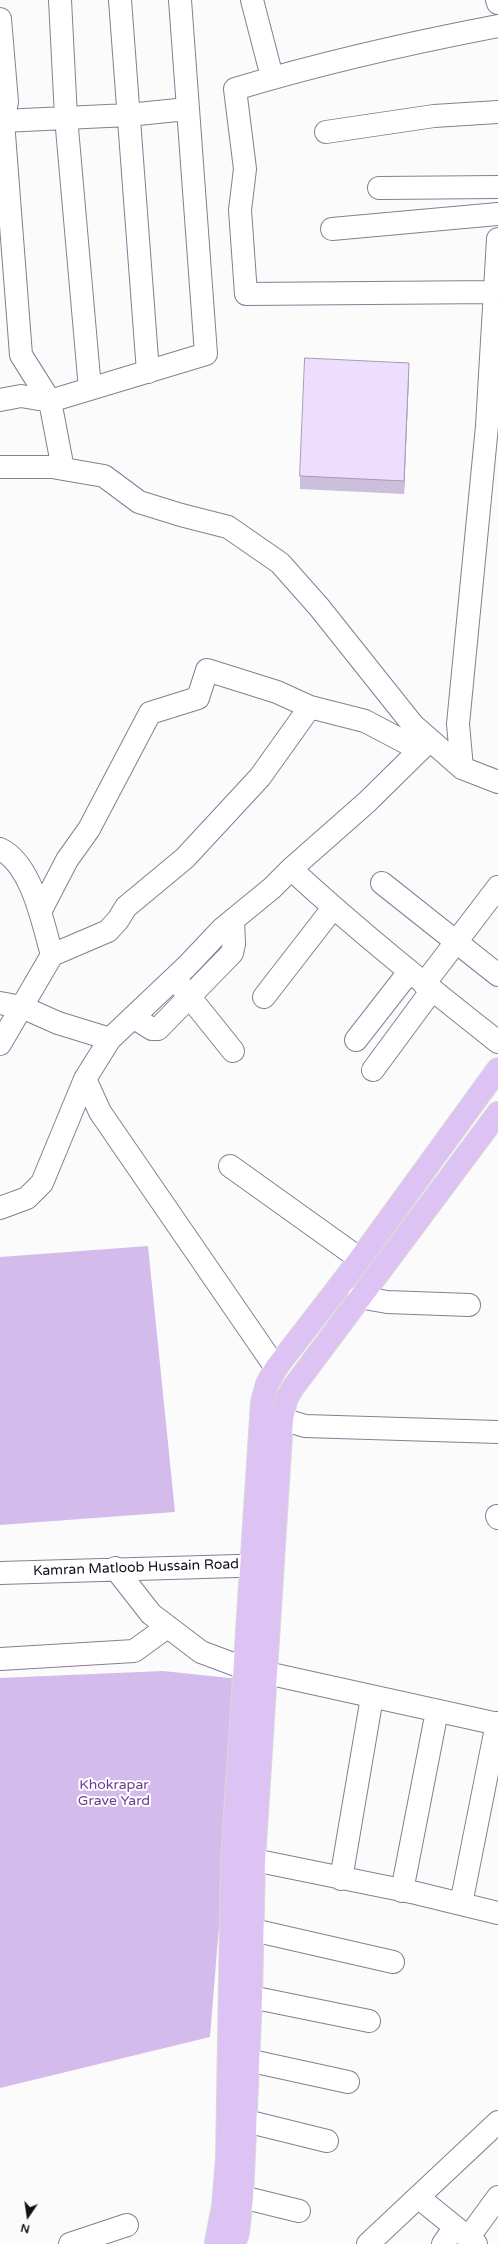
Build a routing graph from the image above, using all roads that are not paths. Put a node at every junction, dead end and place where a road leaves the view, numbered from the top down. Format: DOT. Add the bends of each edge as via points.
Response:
graph roads {
  1 [pos="60,0"];
  2 [pos="120,0"];
  3 [pos="180,0"];
  4 [pos="254,0"];
  5 [pos="0,19"];
  6 [pos="498,26"];
  7 [pos="272,77"];
  8 [pos="187,109"];
  9 [pos="498,112"];
  10 [pos="128,115"];
  11 [pos="66,117"];
  12 [pos="3,121"];
  13 [pos="326,132"];
  14 [pos="498,187"];
  15 [pos="380,188"];
  16 [pos="498,214"];
  17 [pos="332,228"];
  18 [pos="498,245"];
  19 [pos="495,292"];
  20 [pos="496,314"];
  21 [pos="148,372"];
  22 [pos="494,374"];
  23 [pos="90,389"];
  24 [pos="0,400"];
  25 [pos="50,401"];
  26 [pos="491,459"];
  27 [pos="0,467"];
  28 [pos="63,469"];
  29 [pos="310,707"];
  30 [pos="425,745"];
  31 [pos="462,768"];
  32 [pos="498,782"];
  33 [pos="0,848"];
  34 [pos="291,869"];
  35 [pos="382,883"];
  36 [pos="496,894"];
  37 [pos="334,908"];
  38 [pos="40,912"];
  39 [pos="233,920"];
  40 [pos="457,941"];
  41 [pos="52,956"];
  42 [pos="498,975"];
  43 [pos="175,978"];
  44 [pos="422,982"];
  45 [pos="190,997"];
  46 [pos="264,997"];
  47 [pos="0,1003"];
  48 [pos="22,1007"];
  49 [pos="134,1017"];
  50 [pos="110,1039"];
  51 [pos="356,1040"];
  52 [pos="498,1042"];
  53 [pos="0,1044"];
  54 [pos="233,1051"];
  55 [pos="498,1069"];
  56 [pos="373,1070"];
  57 [pos="85,1079"];
  58 [pos="498,1113"];
  59 [pos="230,1166"];
  60 [pos="399,1205"];
  61 [pos="0,1208"];
  62 [pos="419,1219"];
  63 [pos="360,1259"];
  64 [pos="359,1297"];
  65 [pos="469,1305"];
  66 [pos="276,1368"];
  67 [pos="282,1419"];
  68 [pos="498,1432"];
  69 [pos="250,1565"];
  70 [pos="272,1565"];
  71 [pos="115,1568"];
  72 [pos="0,1573"];
  73 [pos="167,1627"];
  74 [pos="0,1659"];
  75 [pos="244,1668"];
  76 [pos="266,1673"];
  77 [pos="372,1697"];
  78 [pos="437,1711"];
  79 [pos="498,1724"];
  80 [pos="254,1860"];
  81 [pos="341,1879"];
  82 [pos="402,1891"];
  83 [pos="461,1904"];
  84 [pos="498,1913"];
  85 [pos="253,1930"];
  86 [pos="393,1962"];
  87 [pos="251,1997"];
  88 [pos="369,2021"];
  89 [pos="247,2060"];
  90 [pos="348,2082"];
  91 [pos="246,2121"];
  92 [pos="498,2122"];
  93 [pos="328,2141"];
  94 [pos="242,2197"];
  95 [pos="418,2197"];
  96 [pos="498,2197"];
  97 [pos="299,2211"];
  98 [pos="127,2225"];
  99 [pos="460,2238"];
  100 [pos="70,2244"];
  101 [pos="220,2244"];
  102 [pos="368,2244"];
  1 -- 11 [label="street"];
  2 -- 10 [label="street"];
  3 -- 8 [label="street"];
  4 -- 7 [label="street"];
  5 -- 12 [label="street" via="7,102"];
  6 -- 7 [label="street" via="431,39"];
  7 -- 19 [label="street" via="235,88 245,169 240,210 246,294"];
  8 -- 10 [label="street"];
  8 -- 21 [label="street" via="206,354"];
  9 -- 13 [label="street" via="434,116"];
  10 -- 11 [label="street"];
  10 -- 21 [label="street"];
  11 -- 12 [label="street"];
  11 -- 23 [label="street"];
  12 -- 25 [label="street" via="21,355"];
  14 -- 15 [label="street"];
  16 -- 17 [label="street"];
  18 -- 19 [label="street"];
  19 -- 20 [label="street"];
  20 -- 22 [label="street"];
  21 -- 23 [label="street"];
  22 -- 26 [label="street"];
  23 -- 25 [label="street"];
  24 -- 25 [label="street" via="21,396"];
  25 -- 28 [label="street"];
  26 -- 31 [label="street" via="458,724"];
  27 -- 28 [label="street" via="52,466"];
  28 -- 30 [label="street" via="104,476 139,502 228,527 280,563 320,607 413,725"];
  29 -- 30 [label="street" via="365,721"];
  29 -- 38 [label="street" via="277,692 207,670 198,698 150,713 89,829 67,860"];
  29 -- 41 [label="street" via="260,777 185,858 126,907 108,931"];
  30 -- 31 [label="street"];
  30 -- 34 [label="street" via="367,802"];
  31 -- 32 [label="street"];
  33 -- 38 [label="street" via="10,853 29,883"];
  34 -- 37 [label="street"];
  34 -- 39 [label="street"];
  35 -- 40 [label="street"];
  36 -- 40 [label="street"];
  37 -- 44 [label="street"];
  37 -- 46 [label="street"];
  38 -- 41 [label="street"];
  39 -- 43 [label="street"];
  39 -- 45 [label="street" via="232,953"];
  40 -- 42 [label="street"];
  40 -- 44 [label="street"];
  41 -- 48 [label="street"];
  43 -- 45 [label="street"];
  43 -- 49 [label="street"];
  44 -- 51 [label="street"];
  44 -- 52 [label="street"];
  44 -- 56 [label="street"];
  45 -- 49 [label="street" via="158,1029 152,1029"];
  45 -- 54 [label="street"];
  47 -- 48 [label="street"];
  48 -- 50 [label="street" via="58,1023"];
  48 -- 53 [label="street"];
  49 -- 50 [label="street"];
  50 -- 57 [label="street"];
  55 -- 60 [label="main road"];
  57 -- 61 [label="street" via="42,1183 28,1198"];
  57 -- 66 [label="street" via="100,1112"];
  58 -- 62 [label="main road"];
  59 -- 63 [label="street"];
  60 -- 62 [label="street"];
  60 -- 63 [label="main road"];
  62 -- 64 [label="main road"];
  63 -- 66 [label="main road"];
  64 -- 65 [label="street" via="387,1302"];
  64 -- 67 [label="main road" via="292,1389"];
  66 -- 69 [label="main road" via="267,1384 262,1402"];
  67 -- 68 [label="street" via="304,1426"];
  67 -- 70 [label="main road"];
  69 -- 70 [label="street, Kamran Matloob Hussain Road"];
  69 -- 71 [label="street, Kamran Matloob Hussain Road"];
  69 -- 75 [label="main road"];
  70 -- 76 [label="main road"];
  71 -- 72 [label="street, Kamran Matloob Hussain Road"];
  71 -- 73 [label="street" via="151,1614"];
  73 -- 74 [label="street" via="134,1651"];
  73 -- 75 [label="street" via="201,1652"];
  75 -- 76 [label="street"];
  75 -- 101 [label="main road" via="232,1861 227,2160"];
  76 -- 77 [label="street"];
  76 -- 80 [label="main road"];
  77 -- 78 [label="street"];
  77 -- 81 [label="street"];
  78 -- 79 [label="street"];
  78 -- 82 [label="street"];
  79 -- 83 [label="street"];
  80 -- 81 [label="street"];
  80 -- 85 [label="main road"];
  81 -- 82 [label="street"];
  82 -- 83 [label="street"];
  83 -- 84 [label="street"];
  85 -- 86 [label="street"];
  85 -- 87 [label="main road"];
  87 -- 88 [label="street"];
  87 -- 89 [label="main road"];
  89 -- 90 [label="street"];
  89 -- 91 [label="main road"];
  91 -- 93 [label="street"];
  91 -- 94 [label="main road"];
  92 -- 95 [label="street"];
  94 -- 97 [label="street"];
  94 -- 101 [label="main road" via="238,2233"];
  95 -- 99 [label="street"];
  95 -- 102 [label="street"];
  96 -- 99 [label="street"];
  98 -- 100 [label="street"];
}
